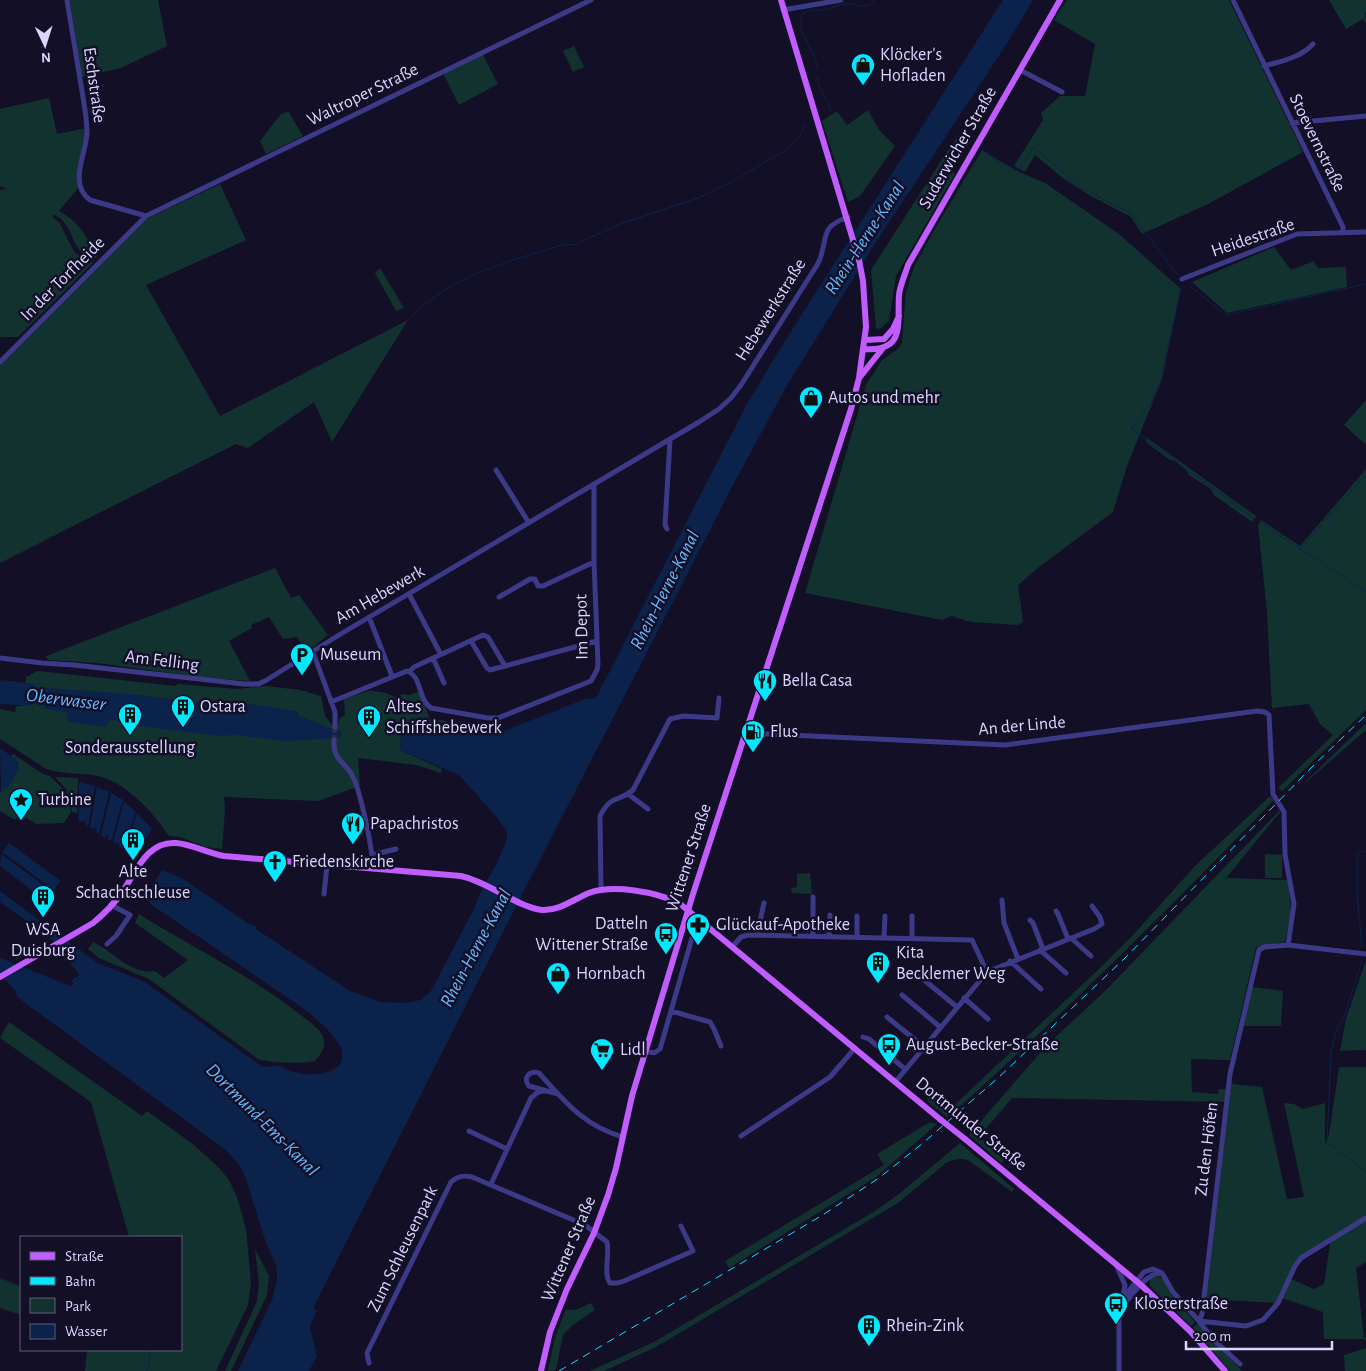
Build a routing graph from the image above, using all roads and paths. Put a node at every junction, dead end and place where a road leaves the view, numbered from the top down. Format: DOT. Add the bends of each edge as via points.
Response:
graph roads {
  1 [pos="67,0"];
  2 [pos="591,0"];
  3 [pos="781,0"];
  4 [pos="841,0"];
  5 [pos="1060,0"];
  6 [pos="1233,0"];
  7 [pos="783,10"];
  8 [pos="1313,44"];
  9 [pos="1264,66"];
  10 [pos="1020,70"];
  11 [pos="1062,92"];
  12 [pos="1366,116"];
  13 [pos="1292,124"];
  14 [pos="146,216"];
  15 [pos="848,217"];
  16 [pos="1366,232"];
  17 [pos="1343,233"];
  18 [pos="1182,279"];
  19 [pos="899,316"];
  20 [pos="865,340"];
  21 [pos="883,348"];
  22 [pos="864,349"];
  23 [pos="0,362"];
  24 [pos="859,378"];
  25 [pos="670,440"];
  26 [pos="496,470"];
  27 [pos="594,484"];
  28 [pos="529,523"];
  29 [pos="667,529"];
  30 [pos="594,562"];
  31 [pos="409,594"];
  32 [pos="499,597"];
  33 [pos="369,618"];
  34 [pos="471,641"];
  35 [pos="597,641"];
  36 [pos="440,651"];
  37 [pos="314,652"];
  38 [pos="0,658"];
  39 [pos="433,658"];
  40 [pos="505,666"];
  41 [pos="410,671"];
  42 [pos="392,676"];
  43 [pos="444,683"];
  44 [pos="719,698"];
  45 [pos="331,702"];
  46 [pos="336,727"];
  47 [pos="746,733"];
  48 [pos="334,740"];
  49 [pos="628,794"];
  50 [pos="648,809"];
  51 [pos="396,848"];
  52 [pos="372,856"];
  53 [pos="327,866"];
  54 [pos="373,869"];
  55 [pos="601,891"];
  56 [pos="324,894"];
  57 [pos="813,897"];
  58 [pos="1002,900"];
  59 [pos="764,903"];
  60 [pos="111,905"];
  61 [pos="1092,906"];
  62 [pos="1056,910"];
  63 [pos="688,911"];
  64 [pos="830,915"];
  65 [pos="857,916"];
  66 [pos="885,916"];
  67 [pos="912,916"];
  68 [pos="1030,920"];
  69 [pos="696,934"];
  70 [pos="757,935"];
  71 [pos="813,936"];
  72 [pos="829,936"];
  73 [pos="857,937"];
  74 [pos="884,937"];
  75 [pos="912,938"];
  76 [pos="1070,938"];
  77 [pos="107,944"];
  78 [pos="1288,945"];
  79 [pos="732,946"];
  80 [pos="1042,950"];
  81 [pos="1363,953"];
  82 [pos="1090,956"];
  83 [pos="1018,958"];
  84 [pos="1010,961"];
  85 [pos="987,972"];
  86 [pos="1066,972"];
  87 [pos="918,975"];
  88 [pos="0,977"];
  89 [pos="1042,989"];
  90 [pos="902,995"];
  91 [pos="964,998"];
  92 [pos="956,1007"];
  93 [pos="671,1011"];
  94 [pos="888,1017"];
  95 [pos="988,1019"];
  96 [pos="940,1027"];
  97 [pos="863,1037"];
  98 [pos="721,1046"];
  99 [pos="924,1046"];
  100 [pos="855,1048"];
  101 [pos="645,1051"];
  102 [pos="905,1069"];
  103 [pos="896,1081"];
  104 [pos="547,1091"];
  105 [pos="558,1094"];
  106 [pos="469,1131"];
  107 [pos="741,1136"];
  108 [pos="623,1137"];
  109 [pos="507,1149"];
  110 [pos="491,1184"];
  111 [pos="1366,1218"];
  112 [pos="681,1226"];
  113 [pos="594,1233"];
  114 [pos="1117,1266"];
  115 [pos="1139,1283"];
  116 [pos="1123,1298"];
  117 [pos="1121,1307"];
  118 [pos="1200,1322"];
  119 [pos="370,1363"];
  120 [pos="1240,1364"];
  121 [pos="541,1371"];
  122 [pos="1119,1371"];
  123 [pos="1225,1371"];
  1 -- 14 [label="street, Eschstraße" via="87,128 78,178 80,187 90,200"];
  2 -- 14 [label="street, Waltroper Straße"];
  3 -- 7 [label="main road"];
  4 -- 7 [label="street"];
  5 -- 10 [label="main road, Suderwicher Straße"];
  6 -- 9 [label="street, Stoevernstraße"];
  7 -- 15 [label="main road"];
  8 -- 9 [label="street" via="1288,60"];
  9 -- 13 [label="street, Stoevernstraße"];
  10 -- 11 [label="street"];
  10 -- 19 [label="main road, Suderwicher Straße" via="908,265 901,287"];
  12 -- 13 [label="street"];
  13 -- 17 [label="street, Stoevernstraße" via="1343,226"];
  14 -- 23 [label="street, In der Torfheide"];
  15 -- 20 [label="main road, Wittener Straße" via="863,281"];
  15 -- 25 [label="street, Hebewerkstraße" via="832,224 826,232 820,258 812,273 742,385 719,409"];
  16 -- 17 [label="street, Heidestraße"];
  17 -- 18 [label="street, Heidestraße" via="1297,234"];
  19 -- 20 [label="main road, Suderwicher Straße" via="884,339"];
  19 -- 21 [label="main road, Suderwicher Straße" via="898,332"];
  20 -- 22 [label="main road, Wittener Straße"];
  21 -- 22 [label="main road"];
  21 -- 24 [label="main road, Suderwicher Straße"];
  22 -- 24 [label="main road, Wittener Straße"];
  24 -- 47 [label="main road, Wittener Straße" via="838,453"];
  25 -- 27 [label="street, Hebewerkstraße"];
  25 -- 29 [label="street"];
  26 -- 28 [label="street"];
  27 -- 28 [label="street, Am Hebewerk"];
  27 -- 30 [label="street, Im Depot"];
  28 -- 31 [label="street, Am Hebewerk"];
  30 -- 32 [label="street" via="543,586 530,579"];
  30 -- 35 [label="street, Im Depot"];
  31 -- 33 [label="street, Am Hebewerk"];
  31 -- 36 [label="street"];
  33 -- 37 [label="street, Am Hebewerk"];
  33 -- 42 [label="street"];
  34 -- 39 [label="street"];
  34 -- 40 [label="street" via="487,668"];
  34 -- 40 [label="street" via="488,637"];
  35 -- 40 [label="street"];
  35 -- 41 [label="street, Im Depot" via="597,670 591,681 498,718 431,708 426,705"];
  37 -- 38 [label="street, Am Felling" via="265,681 253,684"];
  37 -- 45 [label="street"];
  39 -- 41 [label="street"];
  39 -- 43 [label="street"];
  41 -- 42 [label="street"];
  42 -- 45 [label="street"];
  44 -- 49 [label="street" via="717,718 683,716 670,719"];
  45 -- 46 [label="street"];
  47 -- 63 [label="main road, Wittener Straße"];
  47 -- 78 [label="street, An der Linde" via="1005,745 1265,712 1269,715 1273,794 1284,812 1285,855 1294,904"];
  48 -- 52 [label="street" via="335,753 353,776"];
  49 -- 50 [label="street"];
  49 -- 55 [label="street" via="606,804 600,816"];
  51 -- 52 [label="street"];
  52 -- 54 [label="street"];
  53 -- 54 [label="main road, Dortmunder Straße"];
  53 -- 56 [label="street"];
  53 -- 60 [label="main road, Dortmunder Straße" via="224,856 176,843 163,844 150,852"];
  54 -- 55 [label="main road, Dortmunder Straße" via="460,876 539,909 550,909"];
  55 -- 63 [label="main road, Dortmunder Straße" via="637,891 667,897"];
  57 -- 71 [label="street"];
  58 -- 83 [label="street" via="1004,923"];
  59 -- 70 [label="street"];
  60 -- 77 [label="street" via="130,916"];
  60 -- 88 [label="main road" via="93,922"];
  61 -- 76 [label="street" via="1102,924"];
  62 -- 76 [label="street"];
  63 -- 79 [label="main road, Dortmunder Straße"];
  63 -- 101 [label="main road, Wittener Straße"];
  64 -- 72 [label="street"];
  65 -- 73 [label="street"];
  66 -- 74 [label="street"];
  67 -- 75 [label="street"];
  68 -- 80 [label="street"];
  69 -- 93 [label="street, Wittener Straße" via="692,938"];
  70 -- 71 [label="street"];
  70 -- 79 [label="street" via="741,937"];
  71 -- 72 [label="street"];
  72 -- 73 [label="street"];
  73 -- 74 [label="street"];
  74 -- 75 [label="street"];
  75 -- 85 [label="street" via="972,940"];
  76 -- 80 [label="street"];
  76 -- 82 [label="street"];
  78 -- 81 [label="street, Zu den Höfen"];
  78 -- 118 [label="street, Zu den Höfen" via="1260,950 1233,1056"];
  79 -- 100 [label="main road, Dortmunder Straße"];
  80 -- 83 [label="street"];
  80 -- 86 [label="street"];
  83 -- 84 [label="street"];
  84 -- 85 [label="street"];
  84 -- 89 [label="street"];
  85 -- 91 [label="street"];
  87 -- 92 [label="street"];
  90 -- 96 [label="street"];
  91 -- 92 [label="street"];
  91 -- 95 [label="street"];
  92 -- 96 [label="street"];
  93 -- 98 [label="street" via="710,1022"];
  93 -- 101 [label="street, Wittener Straße" via="660,1049 654,1053"];
  94 -- 99 [label="street"];
  96 -- 99 [label="street"];
  97 -- 102 [label="street, Dortmunder Straße"];
  99 -- 102 [label="street"];
  100 -- 103 [label="main road, Dortmunder Straße"];
  100 -- 107 [label="street" via="830,1077"];
  101 -- 108 [label="main road, Wittener Straße"];
  102 -- 103 [label="street"];
  103 -- 114 [label="main road, Dortmunder Straße, bridge"];
  104 -- 105 [label="street"];
  104 -- 105 [label="street" via="529,1086 527,1075 539,1074"];
  104 -- 109 [label="street" via="538,1092 531,1098"];
  105 -- 108 [label="street" via="584,1120"];
  106 -- 109 [label="street"];
  108 -- 113 [label="main road, Wittener Straße" via="611,1186"];
  109 -- 110 [label="street"];
  110 -- 113 [label="street, Zum Schleusenpark" via="585,1225"];
  110 -- 119 [label="street, Zum Schleusenpark" via="463,1175 451,1182 367,1353"];
  111 -- 118 [label="street" via="1301,1258 1278,1303 1263,1320 1246,1326"];
  112 -- 113 [label="street, Zum Schleusenpark" via="693,1251 618,1283 608,1280 607,1242"];
  113 -- 121 [label="main road, Wittener Straße" via="557,1314 544,1351"];
  114 -- 115 [label="main road, Dortmunder Straße"];
  114 -- 116 [label="street" via="1125,1285"];
  115 -- 116 [label="street"];
  115 -- 117 [label="street"];
  115 -- 118 [label="street" via="1144,1272 1153,1269 1162,1273 1173,1292"];
  115 -- 123 [label="main road, Dortmunder Straße" via="1190,1330"];
  116 -- 117 [label="street"];
  117 -- 122 [label="street"];
  118 -- 120 [label="street"];
}
